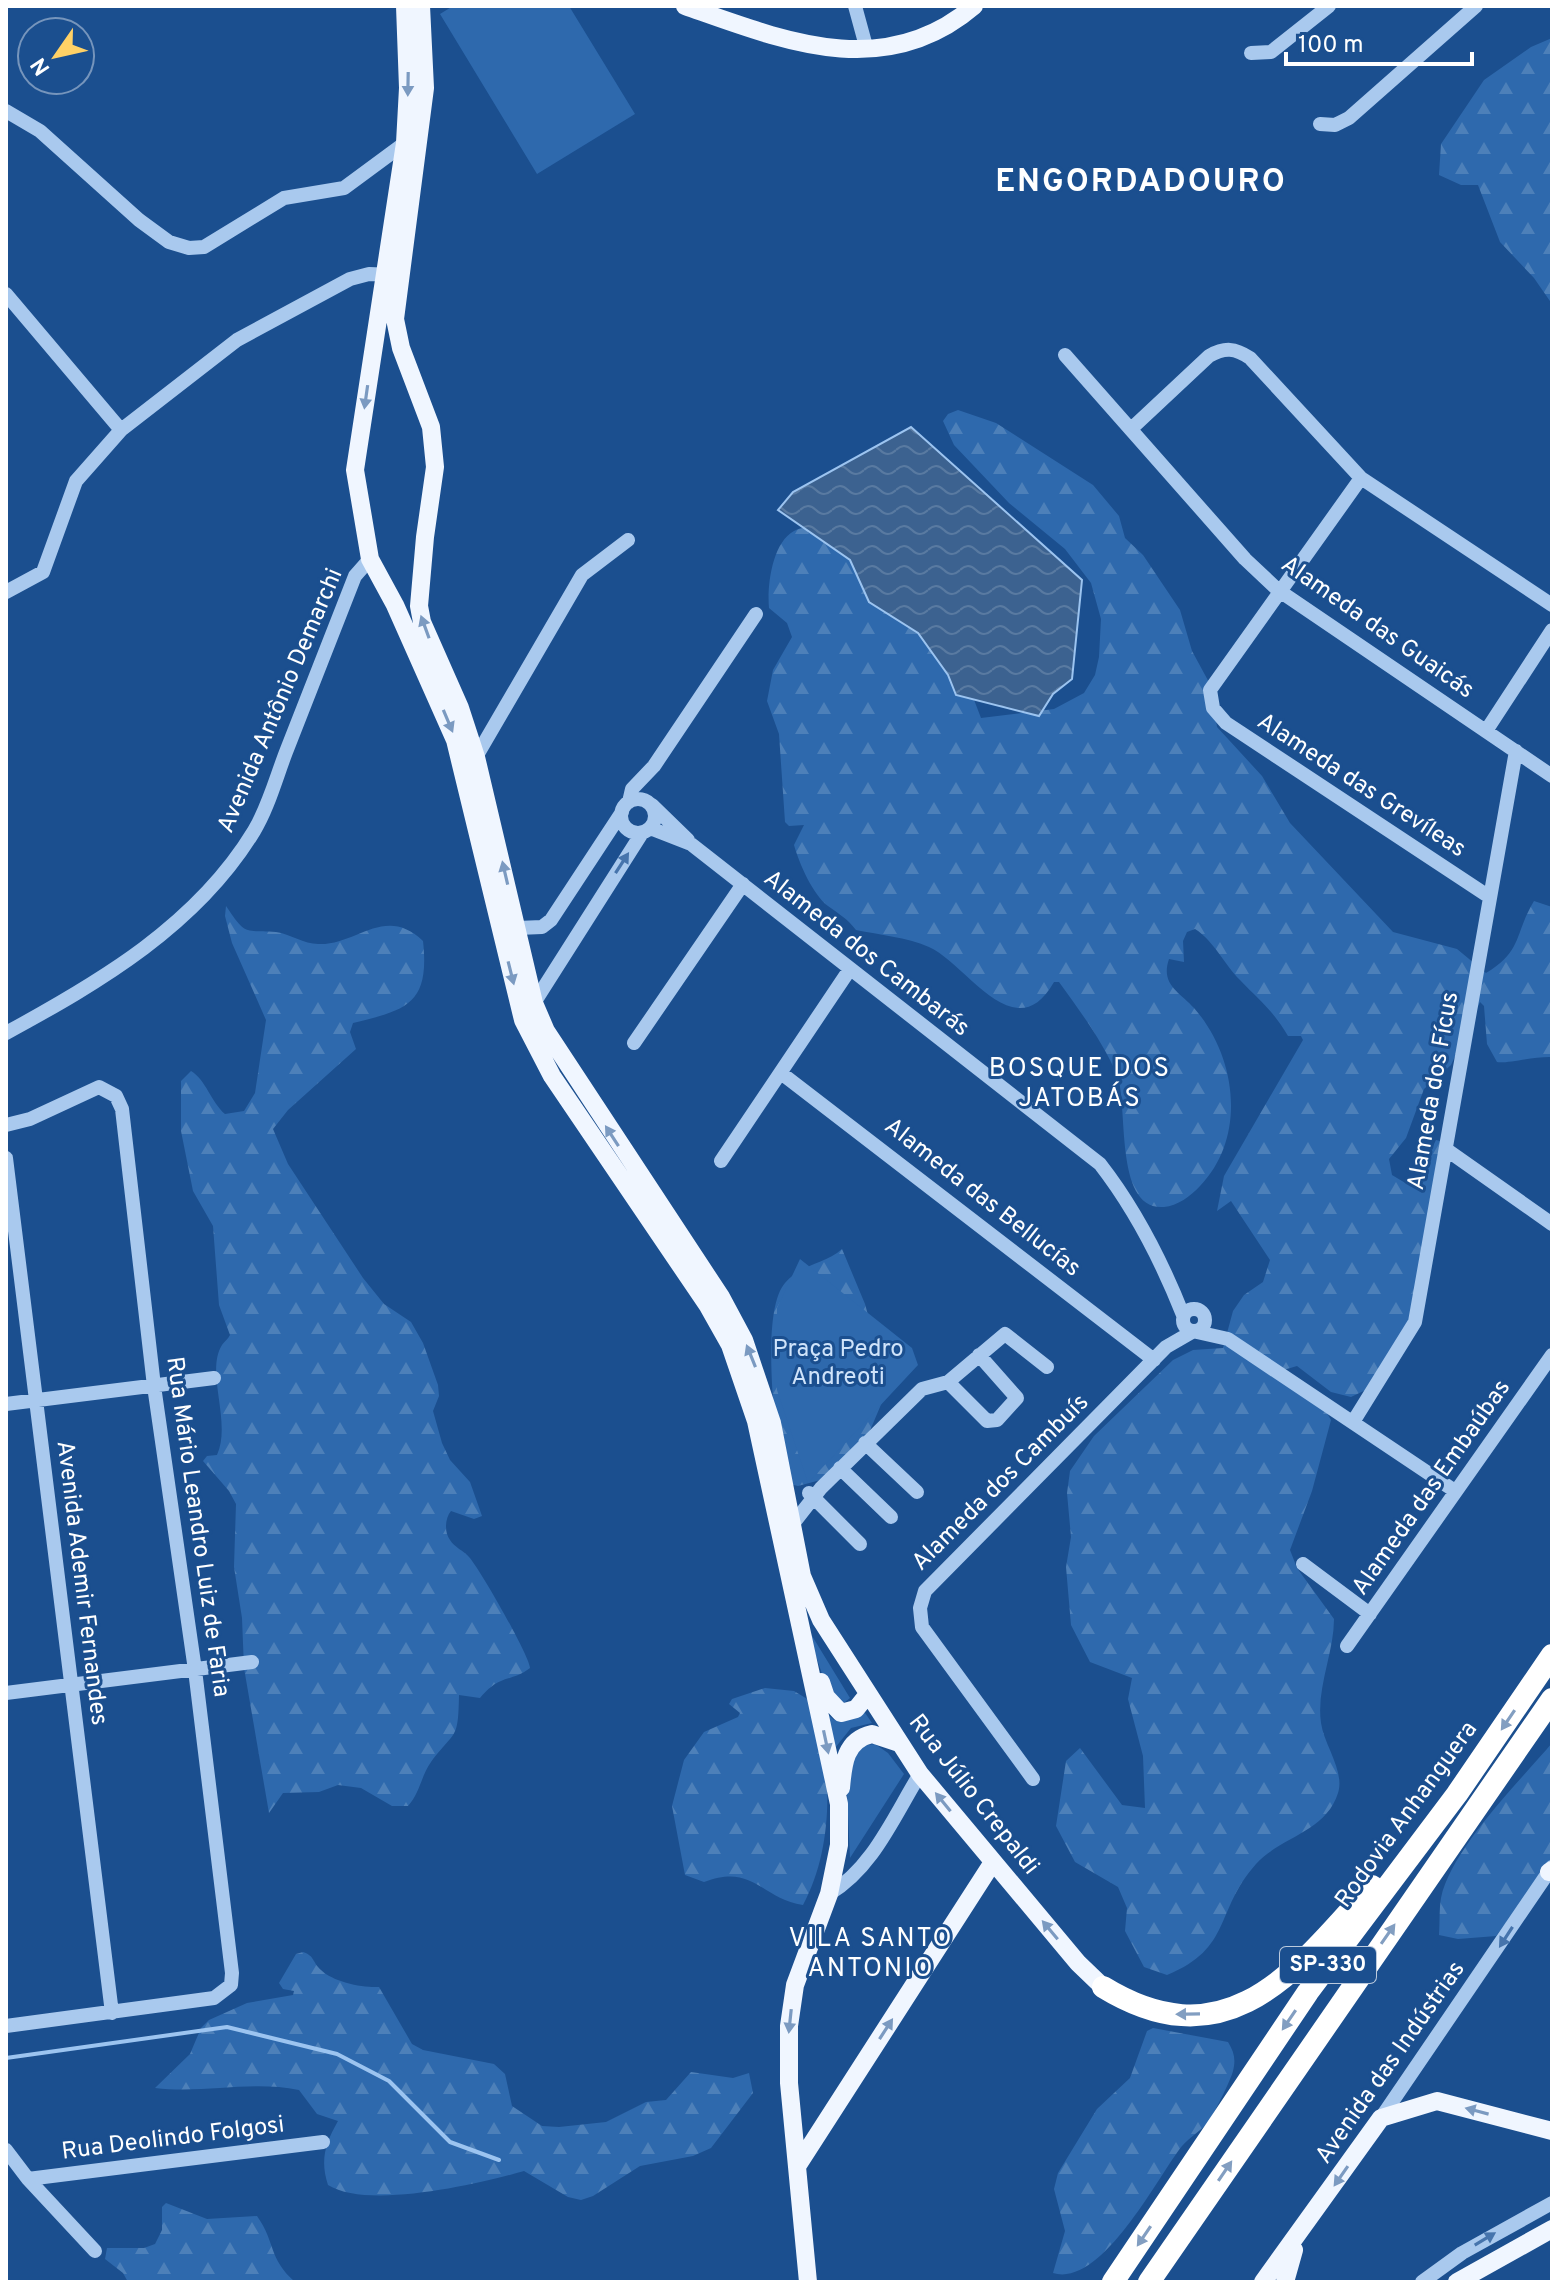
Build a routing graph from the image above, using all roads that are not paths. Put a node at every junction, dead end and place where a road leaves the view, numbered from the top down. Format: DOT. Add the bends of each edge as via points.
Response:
graph roads {
  1 [pos="405,6"];
  2 [pos="421,6"];
  3 [pos="685,6"];
  4 [pos="855,6"];
  5 [pos="974,6"];
  6 [pos="1329,6"];
  7 [pos="1476,6"];
  8 [pos="867,50"];
  9 [pos="1251,53"];
  10 [pos="6,111"];
  11 [pos="1320,124"];
  12 [pos="405,143"];
  13 [pos="391,274"];
  14 [pos="6,294"];
  15 [pos="374,348"];
  16 [pos="401,348"];
  17 [pos="1065,355"];
  18 [pos="1131,429"];
  19 [pos="121,430"];
  20 [pos="1361,478"];
  21 [pos="628,540"];
  22 [pos="370,559"];
  23 [pos="1278,590"];
  24 [pos="6,592"];
  25 [pos="1552,605"];
  26 [pos="756,614"];
  27 [pos="1552,630"];
  28 [pos="1486,731"];
  29 [pos="1516,751"];
  30 [pos="476,757"];
  31 [pos="654,766"];
  32 [pos="1552,776"];
  33 [pos="649,803"];
  34 [pos="625,807"];
  35 [pos="646,830"];
  36 [pos="691,844"];
  37 [pos="579,877"];
  38 [pos="743,884"];
  39 [pos="602,892"];
  40 [pos="1488,896"];
  41 [pos="518,928"];
  42 [pos="850,969"];
  43 [pos="534,1003"];
  44 [pos="6,1033"];
  45 [pos="634,1043"];
  46 [pos="781,1073"];
  47 [pos="6,1125"];
  48 [pos="1447,1150"];
  49 [pos="6,1158"];
  50 [pos="721,1161"];
  51 [pos="1552,1224"];
  52 [pos="1168,1276"];
  53 [pos="1202,1314"];
  54 [pos="1188,1325"];
  55 [pos="1228,1339"];
  56 [pos="979,1355"];
  57 [pos="1552,1355"];
  58 [pos="1154,1360"];
  59 [pos="1047,1367"];
  60 [pos="214,1378"];
  61 [pos="948,1382"];
  62 [pos="154,1386"];
  63 [pos="36,1400"];
  64 [pos="6,1404"];
  65 [pos="1353,1422"];
  66 [pos="865,1443"];
  67 [pos="840,1468"];
  68 [pos="785,1489"];
  69 [pos="1455,1491"];
  70 [pos="814,1492"];
  71 [pos="917,1492"];
  72 [pos="891,1517"];
  73 [pos="792,1525"];
  74 [pos="860,1544"];
  75 [pos="1303,1564"];
  76 [pos="797,1611"];
  77 [pos="1370,1614"];
  78 [pos="1347,1646"];
  79 [pos="1552,1655"];
  80 [pos="252,1662"];
  81 [pos="195,1670"];
  82 [pos="72,1685"];
  83 [pos="6,1693"];
  84 [pos="868,1694"];
  85 [pos="1552,1699"];
  86 [pos="899,1743"];
  87 [pos="920,1774"];
  88 [pos="1033,1779"];
  89 [pos="1457,1794"];
  90 [pos="839,1804"];
  91 [pos="993,1862"];
  92 [pos="1551,1870"];
  93 [pos="829,1894"];
  94 [pos="1103,1987"];
  95 [pos="112,2013"];
  96 [pos="6,2026"];
  97 [pos="792,2112"];
  98 [pos="1381,2118"];
  99 [pos="828,2119"];
  100 [pos="1552,2131"];
  101 [pos="323,2142"];
  102 [pos="6,2150"];
  103 [pos="798,2165"];
  104 [pos="28,2179"];
  105 [pos="1552,2203"];
  106 [pos="1552,2229"];
  107 [pos="1301,2233"];
  108 [pos="95,2251"];
  109 [pos="808,2282"];
  110 [pos="1113,2282"];
  111 [pos="1149,2282"];
  112 [pos="1263,2282"];
  113 [pos="1285,2282"];
  114 [pos="1422,2282"];
  115 [pos="1457,2282"];
  1 -- 12 [label="main road, one-way"];
  2 -- 13 [label="main road" via="425,88"];
  3 -- 8 [label="main road" via="793,44"];
  4 -- 8 [label="street"];
  5 -- 8 [label="main road" via="919,39"];
  6 -- 9 [label="street" via="1271,52"];
  7 -- 11 [label="street" via="1349,118 1335,125"];
  10 -- 12 [label="street" via="40,131 139,220 169,242 189,248 204,247 284,198 344,188"];
  12 -- 13 [label="main road"];
  13 -- 15 [label="main road"];
  13 -- 16 [label="main road, Rua Júlio Crepaldi"];
  13 -- 19 [label="street" via="350,279 237,340"];
  14 -- 19 [label="street"];
  15 -- 16 [label="main road"];
  15 -- 22 [label="main road, one-way" via="355,470"];
  30 -- 16 [label="main road, Rua Júlio Crepaldi, one-way" via="419,606 435,467 431,427"];
  17 -- 18 [label="street, Alameda das Guaicás"];
  18 -- 20 [label="street" via="1209,356 1223,348 1238,350"];
  18 -- 23 [label="street, Alameda das Guaicás"];
  19 -- 24 [label="street" via="76,481 43,572"];
  20 -- 23 [label="street"];
  20 -- 25 [label="street"];
  21 -- 30 [label="street" via="582,575"];
  22 -- 44 [label="street, Avenida Antônio Demarchi" via="355,576 256,829 229,867 194,907 148,945"];
  22 -- 76 [label="main road, one-way" via="455,740 523,1020 552,1076 730,1345 756,1421"];
  23 -- 28 [label="street, Alameda das Guaicás"];
  23 -- 40 [label="street, Alameda das Grevíleas" via="1210,690 1213,708 1226,723"];
  26 -- 31 [label="street"];
  27 -- 28 [label="street"];
  28 -- 29 [label="street, Alameda das Guaicás"];
  29 -- 32 [label="street, Alameda das Guaicás"];
  29 -- 40 [label="street, Alameda dos Fícus"];
  41 -- 30 [label="main road, Rua Júlio Crepaldi, one-way"];
  31 -- 33 [label="street"];
  31 -- 34 [label="street" via="632,789"];
  33 -- 34 [label="street"];
  33 -- 35 [label="street" via="655,812"];
  33 -- 36 [label="street, Alameda dos Cambarás"];
  34 -- 35 [label="street" via="629,830"];
  34 -- 37 [label="street"];
  35 -- 36 [label="street, Alameda dos Cambarás"];
  39 -- 35 [label="street, one-way"];
  36 -- 38 [label="street, Alameda dos Cambarás"];
  37 -- 39 [label="street"];
  37 -- 41 [label="street" via="551,920 542,927"];
  38 -- 42 [label="street, Alameda dos Cambarás"];
  38 -- 45 [label="street"];
  39 -- 43 [label="street"];
  40 -- 48 [label="street, Alameda dos Fícus"];
  41 -- 43 [label="main road, Rua Júlio Crepaldi"];
  42 -- 46 [label="street"];
  42 -- 52 [label="street, Alameda dos Cambarás" via="1100,1164"];
  68 -- 43 [label="main road, Rua Júlio Crepaldi, one-way" via="760,1377 744,1340 721,1297 559,1057"];
  46 -- 50 [label="street"];
  46 -- 58 [label="street, Alameda das Bellucías"];
  47 -- 62 [label="street, Rua Mário Leandro Luiz de Faria" via="99,1087 108,1089 122,1109"];
  48 -- 51 [label="street"];
  48 -- 65 [label="street, Alameda dos Fícus" via="1415,1322"];
  49 -- 63 [label="street, Avenida Ademir Fernandes"];
  52 -- 53 [label="street, Alameda dos Cambarás"];
  52 -- 54 [label="street, Alameda dos Cambarás"];
  53 -- 54 [label="street" via="1203,1326"];
  53 -- 54 [label="street, Alameda dos Cambuís" via="1190,1309"];
  53 -- 55 [label="street, Alameda dos Cambarás"];
  54 -- 55 [label="street, Alameda dos Cambarás"];
  54 -- 58 [label="street, Alameda dos Cambuís"];
  55 -- 65 [label="street, Alameda dos Cambarás"];
  56 -- 59 [label="street" via="1005,1334"];
  56 -- 61 [label="street"];
  56 -- 61 [label="street" via="1017,1398 997,1420 987,1421"];
  57 -- 69 [label="street, Alameda das Embaúbas"];
  58 -- 88 [label="street, Alameda dos Cambuís" via="925,1591 920,1608 922,1627 934,1646"];
  60 -- 62 [label="street"];
  61 -- 66 [label="street" via="922,1389"];
  62 -- 63 [label="street"];
  62 -- 81 [label="street, Rua Mário Leandro Luiz de Faria"];
  63 -- 64 [label="street"];
  63 -- 82 [label="street, Avenida Ademir Fernandes"];
  65 -- 69 [label="street, Alameda dos Cambarás"];
  66 -- 67 [label="street"];
  66 -- 71 [label="street"];
  67 -- 70 [label="street"];
  67 -- 72 [label="street"];
  68 -- 70 [label="street"];
  68 -- 73 [label="main road, Rua Júlio Crepaldi"];
  69 -- 77 [label="street, Alameda das Embaúbas"];
  70 -- 73 [label="street"];
  70 -- 74 [label="street"];
  73 -- 84 [label="main road, Rua Júlio Crepaldi" via="802,1576 821,1620"];
  75 -- 77 [label="street"];
  76 -- 84 [label="main road" via="833,1708 850,1713"];
  76 -- 90 [label="main road, one-way"];
  77 -- 78 [label="street, Alameda das Embaúbas"];
  79 -- 89 [label="highway, Rodovia Anhanguera / SP-330, one-way"];
  80 -- 81 [label="street"];
  81 -- 82 [label="street"];
  81 -- 95 [label="street, Rua Mário Leandro Luiz de Faria" via="232,1973 225,1993 214,1998"];
  82 -- 83 [label="street"];
  82 -- 95 [label="street, Avenida Ademir Fernandes"];
  84 -- 86 [label="main road, Rua Júlio Crepaldi"];
  111 -- 85 [label="highway, Rodovia Anhanguera / SP-330, one-way"];
  86 -- 87 [label="main road, Rua Júlio Crepaldi"];
  86 -- 90 [label="main road" via="872,1734 854,1742 844,1757"];
  91 -- 87 [label="main road, Rua Júlio Crepaldi, one-way"];
  87 -- 93 [label="street" via="866,1862 849,1882"];
  89 -- 94 [label="highway, one-way" via="1306,1960 1252,2000 1226,2010 1177,2015 1152,2011"];
  89 -- 110 [label="highway, Rodovia Anhanguera / SP-330, one-way" via="1308,1992"];
  90 -- 93 [label="main road" via="839,1845"];
  94 -- 91 [label="main road, Rua Júlio Crepaldi, one-way"];
  99 -- 91 [label="main road, one-way"];
  92 -- 98 [label="street, Avenida das Indústrias, one-way"];
  93 -- 97 [label="main road, one-way" via="795,1985 789,2026"];
  95 -- 96 [label="street"];
  97 -- 99 [label="main road" via="803,2122"];
  97 -- 103 [label="main road"];
  100 -- 98 [label="main road, one-way" via="1437,2101"];
  98 -- 107 [label="main road, Avenida das Indústrias, one-way"];
  99 -- 103 [label="main road"];
  101 -- 104 [label="street, Rua Deolindo Folgosi"];
  102 -- 104 [label="street"];
  103 -- 109 [label="main road"];
  104 -- 108 [label="street"];
  114 -- 105 [label="street, one-way" via="1462,2253"];
  106 -- 115 [label="main road"];
  107 -- 112 [label="main road, Avenida das Indústrias"];
  107 -- 113 [label="main road"];
}
